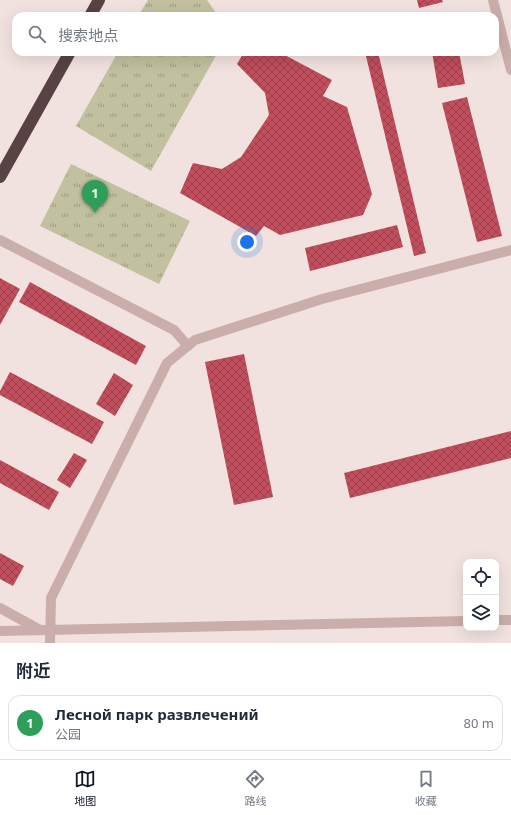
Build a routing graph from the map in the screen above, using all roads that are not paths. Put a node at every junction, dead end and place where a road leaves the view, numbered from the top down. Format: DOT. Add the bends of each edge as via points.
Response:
graph roads {
  1 [pos="98,0"];
  2 [pos="493,0"];
  3 [pos="92,12"];
  4 [pos="496,12"];
  5 [pos="499,23"];
  6 [pos="68,56"];
  7 [pos="511,70"];
  8 [pos="0,177"];
  9 [pos="0,240"];
  10 [pos="511,250"];
  11 [pos="188,346"];
  12 [pos="0,608"];
  13 [pos="499,620"];
  14 [pos="511,620"];
  15 [pos="463,621"];
  16 [pos="46,630"];
  17 [pos="0,631"];
  18 [pos="50,643"];
  1 -- 3 [label="highway"];
  2 -- 4 [label="street"];
  5 -- 7 [label="street"];
  6 -- 8 [label="highway"];
  9 -- 11 [label="street" via="174,330"];
  10 -- 11 [label="street" via="322,299 195,340"];
  11 -- 16 [label="street" via="167,364 51,598"];
  12 -- 16 [label="street"];
  13 -- 14 [label="street"];
  15 -- 16 [label="street"];
  16 -- 17 [label="street"];
  16 -- 18 [label="street"];
}
